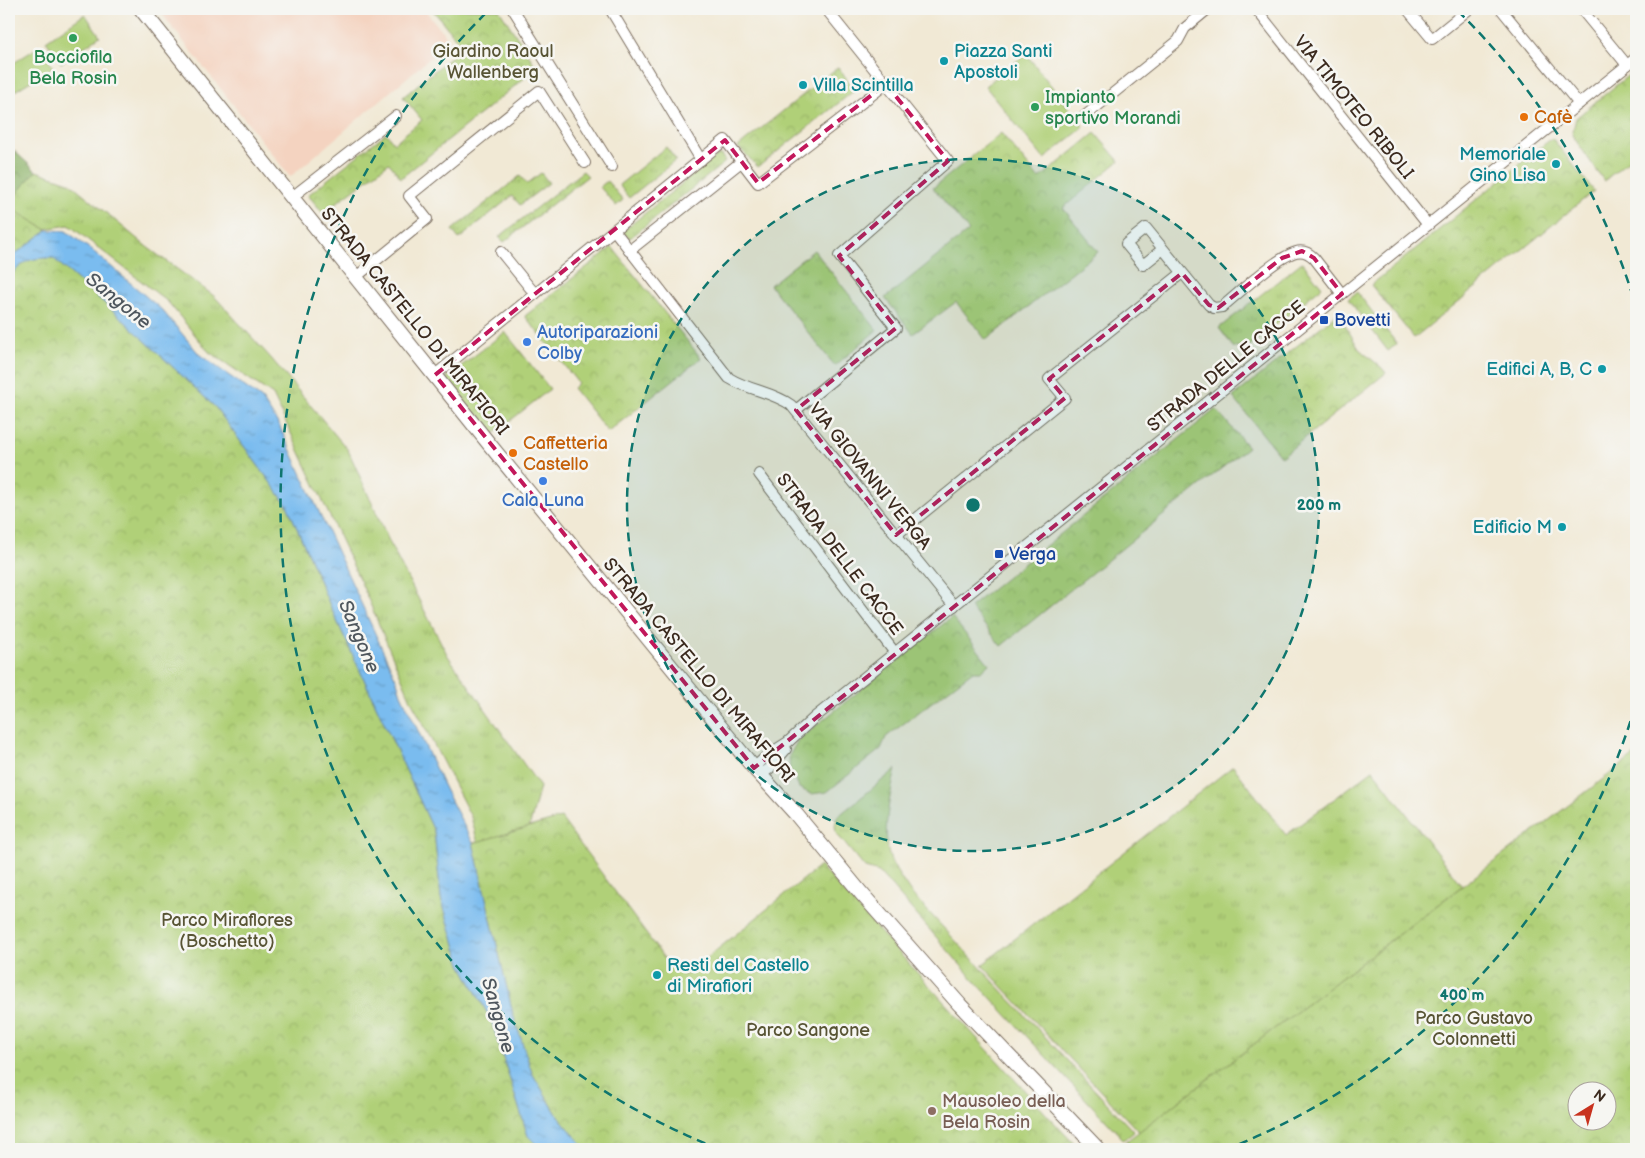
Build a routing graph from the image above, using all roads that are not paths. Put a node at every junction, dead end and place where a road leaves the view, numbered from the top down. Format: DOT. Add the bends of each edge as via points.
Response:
graph roads {
  1 [pos="141,9"];
  2 [pos="513,9"];
  3 [pos="610,9"];
  4 [pos="826,9"];
  5 [pos="1208,9"];
  6 [pos="1256,9"];
  7 [pos="1407,9"];
  8 [pos="1469,9"];
  9 [pos="1501,9"];
  10 [pos="1581,9"];
  11 [pos="1636,58"];
  12 [pos="1627,65"];
  13 [pos="886,84"];
  14 [pos="1579,104"];
  15 [pos="396,116"];
  16 [pos="1085,116"];
  17 [pos="701,160"];
  18 [pos="742,162"];
  19 [pos="585,163"];
  20 [pos="612,167"];
  21 [pos="292,197"];
  22 [pos="1428,225"];
  23 [pos="614,230"];
  24 [pos="1163,248"];
  25 [pos="629,251"];
  26 [pos="501,252"];
  27 [pos="1182,273"];
  28 [pos="356,277"];
  29 [pos="535,294"];
  30 [pos="1342,294"];
  31 [pos="435,376"];
  32 [pos="796,410"];
  33 [pos="759,474"];
  34 [pos="896,535"];
  35 [pos="954,606"];
  36 [pos="895,653"];
  37 [pos="757,772"];
  38 [pos="1098,1149"];
  1 -- 21 [label="street, STRADA CASTELLO DI MIRAFIORI"];
  2 -- 20 [label="street"];
  3 -- 17 [label="street"];
  4 -- 13 [label="street"];
  5 -- 16 [label="street" via="1184,28 1178,40"];
  6 -- 22 [label="street, VIA TIMOTEO RIBOLI"];
  7 -- 8 [label="street" via="1432,39"];
  9 -- 14 [label="street"];
  10 -- 12 [label="street"];
  11 -- 12 [label="street, STRADA DELLE CACCE"];
  12 -- 14 [label="street, STRADA DELLE CACCE"];
  13 -- 18 [label="street" via="758,183"];
  13 -- 32 [label="street" via="948,161 839,256 896,328"];
  14 -- 22 [label="street, STRADA DELLE CACCE"];
  15 -- 21 [label="street"];
  17 -- 18 [label="street" via="725,140"];
  17 -- 23 [label="street"];
  18 -- 25 [label="street"];
  19 -- 28 [label="street" via="540,91 409,196 427,219"];
  21 -- 28 [label="street, STRADA CASTELLO DI MIRAFIORI"];
  22 -- 30 [label="street, STRADA DELLE CACCE"];
  23 -- 25 [label="street, VIA GIOVANNI VERGA"];
  23 -- 29 [label="street"];
  24 -- 27 [label="street"];
  25 -- 32 [label="street, VIA GIOVANNI VERGA" via="729,378 786,401"];
  26 -- 29 [label="street"];
  27 -- 30 [label="street" via="1209,305 1218,308 1282,258 1302,251 1314,258"];
  27 -- 34 [label="street" via="1048,379 1065,398"];
  28 -- 31 [label="street, STRADA CASTELLO DI MIRAFIORI"];
  29 -- 31 [label="street"];
  30 -- 35 [label="street, STRADA DELLE CACCE"];
  31 -- 37 [label="street, STRADA CASTELLO DI MIRAFIORI"];
  32 -- 34 [label="street, VIA GIOVANNI VERGA"];
  33 -- 36 [label="street, STRADA DELLE CACCE"];
  34 -- 35 [label="street, VIA GIOVANNI VERGA"];
  35 -- 36 [label="street, STRADA DELLE CACCE"];
  36 -- 37 [label="street, STRADA DELLE CACCE" via="815,717 787,746 769,754"];
  37 -- 38 [label="street, STRADA CASTELLO DI MIRAFIORI" via="960,1005"];
}
